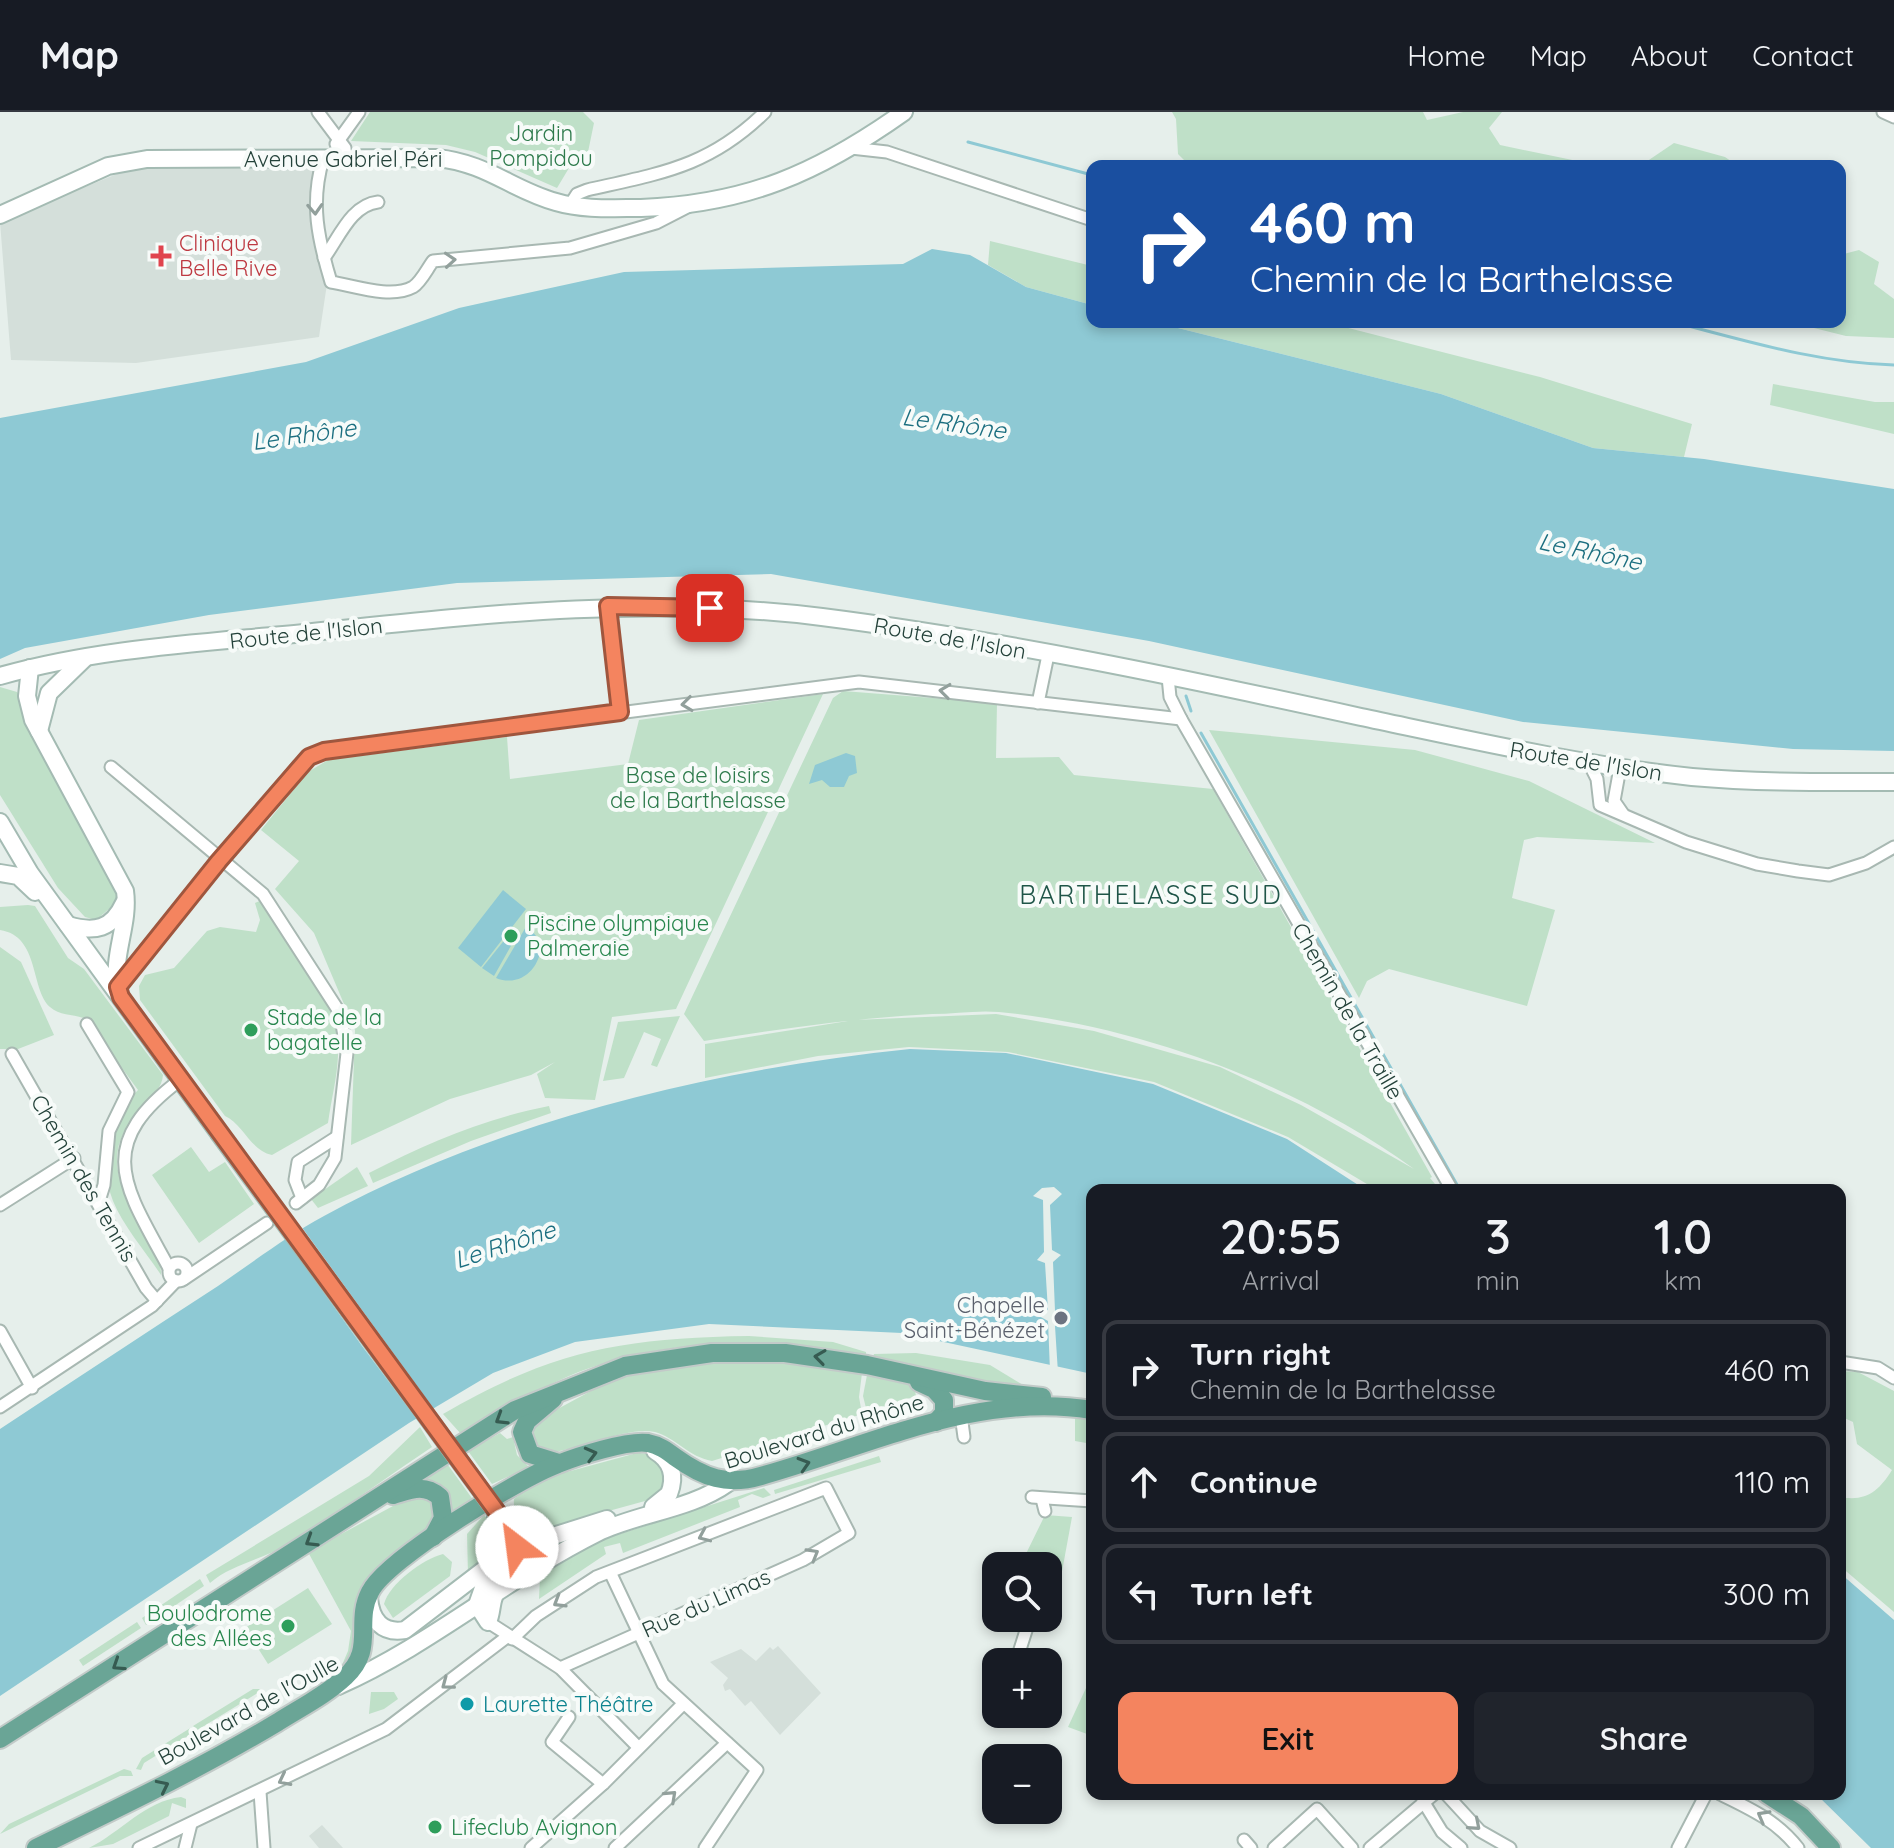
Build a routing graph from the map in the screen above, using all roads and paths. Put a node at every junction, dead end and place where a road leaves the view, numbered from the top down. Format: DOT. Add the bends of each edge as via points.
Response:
graph roads {
  1 [pos="318,112"];
  2 [pos="359,112"];
  3 [pos="765,112"];
  4 [pos="904,112"];
  5 [pos="1883,112"];
  6 [pos="1894,117"];
  7 [pos="875,133"];
  8 [pos="338,139"];
  9 [pos="851,148"];
  10 [pos="887,152"];
  11 [pos="335,160"];
  12 [pos="605,186"];
  13 [pos="378,202"];
  14 [pos="570,205"];
  15 [pos="689,206"];
  16 [pos="598,207"];
  17 [pos="638,208"];
  18 [pos="0,215"];
  19 [pos="1086,218"];
  20 [pos="641,227"];
  21 [pos="324,258"];
  22 [pos="608,606"];
  23 [pos="1048,655"];
  24 [pos="86,658"];
  25 [pos="36,666"];
  26 [pos="1168,677"];
  27 [pos="0,678"];
  28 [pos="49,693"];
  29 [pos="27,696"];
  30 [pos="1038,703"];
  31 [pos="620,712"];
  32 [pos="1181,719"];
  33 [pos="39,731"];
  34 [pos="1589,763"];
  35 [pos="111,767"];
  36 [pos="1620,768"];
  37 [pos="1894,782"];
  38 [pos="1629,820"];
  39 [pos="3,828"];
  40 [pos="1894,847"];
  41 [pos="219,861"];
  42 [pos="0,870"];
  43 [pos="126,898"];
  44 [pos="56,908"];
  45 [pos="68,925"];
  46 [pos="119,992"];
  47 [pos="87,1024"];
  48 [pos="12,1054"];
  49 [pos="180,1080"];
  50 [pos="337,1137"];
  51 [pos="311,1153"];
  52 [pos="74,1158"];
  53 [pos="335,1158"];
  54 [pos="1448,1184"];
  55 [pos="2,1199"];
  56 [pos="99,1201"];
  57 [pos="267,1223"];
  58 [pos="177,1272"];
  59 [pos="157,1301"];
  60 [pos="0,1331"];
  61 [pos="1846,1363"];
  62 [pos="896,1372"];
  63 [pos="1894,1378"];
  64 [pos="571,1385"];
  65 [pos="32,1388"];
  66 [pos="934,1389"];
  67 [pos="1066,1402"];
  68 [pos="1086,1402"];
  69 [pos="0,1407"];
  70 [pos="1086,1408"];
  71 [pos="961,1415"];
  72 [pos="936,1422"];
  73 [pos="964,1437"];
  74 [pos="622,1446"];
  75 [pos="559,1463"];
  76 [pos="728,1483"];
  77 [pos="376,1500"];
  78 [pos="1086,1501"];
  79 [pos="1040,1502"];
  80 [pos="498,1516"];
  81 [pos="511,1531"];
  82 [pos="432,1539"];
  83 [pos="490,1568"];
  84 [pos="611,1574"];
  85 [pos="500,1587"];
  86 [pos="368,1595"];
  87 [pos="477,1605"];
  88 [pos="492,1624"];
  89 [pos="639,1632"];
  90 [pos="510,1637"];
  91 [pos="560,1668"];
  92 [pos="330,1690"];
  93 [pos="683,1704"];
  94 [pos="569,1717"];
  95 [pos="0,1739"];
  96 [pos="727,1743"];
  97 [pos="638,1747"];
  98 [pos="603,1784"];
  99 [pos="260,1792"];
  100 [pos="1452,1800"];
  101 [pos="1703,1800"];
  102 [pos="1732,1800"];
  103 [pos="1776,1800"];
  104 [pos="1793,1800"];
  105 [pos="1423,1801"];
  106 [pos="191,1824"];
  107 [pos="1830,1841"];
  108 [pos="1276,1847"];
  109 [pos="36,1848"];
  110 [pos="139,1848"];
  111 [pos="185,1848"];
  112 [pos="264,1848"];
  113 [pos="531,1848"];
  114 [pos="615,1848"];
  115 [pos="706,1848"];
  116 [pos="1352,1848"];
  117 [pos="1370,1848"];
  118 [pos="1461,1848"];
  119 [pos="1510,1848"];
  120 [pos="1678,1848"];
  121 [pos="1798,1848"];
  122 [pos="1847,1848"];
  1 -- 8 [label="street"];
  2 -- 8 [label="street"];
  3 -- 12 [label="street" via="703,160"];
  4 -- 7 [label="main road, Avenue Gabriel Péri"];
  5 -- 6 [label="street"];
  7 -- 9 [label="main road, Avenue Gabriel Péri"];
  7 -- 10 [label="street"];
  8 -- 11 [label="street" via="345,148"];
  9 -- 10 [label="street"];
  9 -- 15 [label="main road, Avenue Gabriel Péri" via="791,180"];
  10 -- 19 [label="street"];
  11 -- 14 [label="main road, Avenue Gabriel Péri" via="461,160"];
  11 -- 18 [label="main road, Avenue Gabriel Péri" via="126,161"];
  11 -- 21 [label="street, one-way" via="315,185"];
  12 -- 14 [label="street" via="577,194"];
  12 -- 16 [label="street"];
  13 -- 21 [label="street" via="367,203 347,222"];
  14 -- 16 [label="main road, Avenue Gabriel Péri"];
  15 -- 17 [label="main road, Avenue Gabriel Péri"];
  15 -- 20 [label="street"];
  16 -- 17 [label="main road, Avenue Gabriel Péri"];
  17 -- 20 [label="street"];
  21 -- 20 [label="street, one-way" via="331,282 400,291 416,286 433,261 570,248"];
  22 -- 23 [label="main road, Route de l'Islon" via="820,616"];
  22 -- 24 [label="main road, Route de l'Islon"];
  22 -- 31 [label="street"];
  23 -- 26 [label="main road, Route de l'Islon"];
  23 -- 30 [label="street"];
  24 -- 25 [label="main road, Route de l'Islon"];
  24 -- 28 [label="main road"];
  25 -- 27 [label="main road, Route de l'Islon"];
  25 -- 28 [label="main road"];
  25 -- 29 [label="main road"];
  26 -- 32 [label="street, Chemin de la Traille" via="1170,697"];
  26 -- 34 [label="main road, Route de l'Islon"];
  27 -- 29 [label="main road"];
  28 -- 33 [label="main road"];
  29 -- 33 [label="main road"];
  30 -- 31 [label="street, one-way" via="859,682"];
  30 -- 32 [label="street"];
  31 -- 41 [label="street" via="324,751 298,766"];
  32 -- 54 [label="street, Chemin de la Traille"];
  33 -- 43 [label="main road" via="117,872"];
  34 -- 36 [label="main road, Route de l'Islon"];
  34 -- 38 [label="street" via="1600,805"];
  35 -- 41 [label="street"];
  36 -- 37 [label="main road, Route de l'Islon" via="1696,777"];
  36 -- 38 [label="street" via="1614,801"];
  38 -- 40 [label="street" via="1757,864 1829,875"];
  39 -- 42 [label="main road" via="6,854"];
  39 -- 44 [label="main road"];
  41 -- 46 [label="street"];
  41 -- 50 [label="street" via="263,894 340,1013 347,1053"];
  42 -- 44 [label="main road" via="18,876"];
  43 -- 45 [label="main road" via="116,919 105,927 90,931"];
  43 -- 46 [label="main road" via="115,968"];
  44 -- 45 [label="main road"];
  45 -- 46 [label="main road"];
  46 -- 49 [label="main road"];
  47 -- 56 [label="street" via="128,1092 109,1131"];
  48 -- 52 [label="street, Chemin des Tennis"];
  49 -- 58 [label="street" via="142,1113 130,1131 123,1158 130,1192"];
  49 -- 80 [label="main road, bridge"];
  50 -- 51 [label="street"];
  50 -- 53 [label="street"];
  51 -- 53 [label="street"];
  51 -- 53 [label="street" via="295,1170 299,1201 319,1185"];
  52 -- 55 [label="street"];
  52 -- 56 [label="street, Chemin des Tennis"];
  56 -- 59 [label="street, Chemin des Tennis"];
  57 -- 58 [label="street" via="219,1257"];
  58 -- 59 [label="street"];
  59 -- 65 [label="street"];
  60 -- 65 [label="street"];
  61 -- 63 [label="street" via="1878,1368"];
  62 -- 64 [label="main road, one-way" via="815,1356 745,1351 657,1359"];
  62 -- 66 [label="main road"];
  62 -- 67 [label="main road"];
  64 -- 75 [label="main road" via="527,1421 522,1432 530,1454"];
  64 -- 77 [label="main road, one-way" via="515,1410"];
  65 -- 69 [label="street"];
  66 -- 71 [label="main road" via="950,1397"];
  66 -- 72 [label="main road" via="945,1404"];
  67 -- 68 [label="main road"];
  67 -- 70 [label="main road"];
  67 -- 71 [label="main road, Boulevard du Rhône"];
  71 -- 72 [label="main road, Boulevard du Rhône"];
  71 -- 73 [label="street"];
  76 -- 72 [label="main road, Boulevard du Rhône, one-way"];
  75 -- 74 [label="main road, one-way"];
  74 -- 76 [label="main road" via="659,1446"];
  74 -- 81 [label="main road" via="652,1449 668,1461 672,1486 658,1505 540,1541"];
  75 -- 82 [label="main road" via="486,1500"];
  76 -- 85 [label="main road, Boulevard du Rhône" via="596,1534"];
  77 -- 82 [label="main road" via="417,1487 433,1491 444,1510"];
  77 -- 95 [label="main road, one-way"];
  78 -- 79 [label="street"];
  80 -- 81 [label="main road"];
  80 -- 83 [label="main road" via="507,1549"];
  81 -- 85 [label="main road" via="517,1556"];
  82 -- 86 [label="main road" via="384,1574"];
  83 -- 86 [label="main road" via="405,1630 379,1625"];
  83 -- 87 [label="main road"];
  84 -- 89 [label="street"];
  89 -- 84 [label="street, Rue du Limas, one-way" via="803,1560 849,1533 826,1488"];
  84 -- 90 [label="street, one-way" via="596,1577"];
  85 -- 87 [label="main road, Boulevard du Rhône"];
  85 -- 88 [label="main road"];
  86 -- 92 [label="main road" via="362,1653"];
  87 -- 88 [label="main road"];
  87 -- 92 [label="main road, Boulevard de l'Oulle"];
  88 -- 90 [label="street"];
  89 -- 91 [label="street, Rue du Limas"];
  89 -- 93 [label="street" via="663,1684"];
  90 -- 91 [label="street"];
  90 -- 99 [label="street, one-way" via="386,1729"];
  91 -- 97 [label="street"];
  109 -- 92 [label="main road, Boulevard de l'Oulle, one-way" via="215,1759"];
  93 -- 96 [label="street"];
  93 -- 97 [label="street"];
  94 -- 98 [label="street" via="552,1742"];
  114 -- 96 [label="street, one-way"];
  96 -- 115 [label="street" via="757,1770"];
  97 -- 98 [label="street"];
  98 -- 113 [label="street"];
  99 -- 106 [label="street"];
  99 -- 112 [label="street"];
  100 -- 119 [label="street, one-way" via="1480,1831"];
  101 -- 120 [label="street"];
  121 -- 102 [label="street, one-way" via="1783,1828"];
  103 -- 107 [label="main road"];
  104 -- 107 [label="main road"];
  105 -- 117 [label="street"];
  105 -- 118 [label="street" via="1442,1832"];
  106 -- 110 [label="street"];
  106 -- 111 [label="street"];
  107 -- 122 [label="main road"];
  108 -- 116 [label="street" via="1317,1809"];
}
